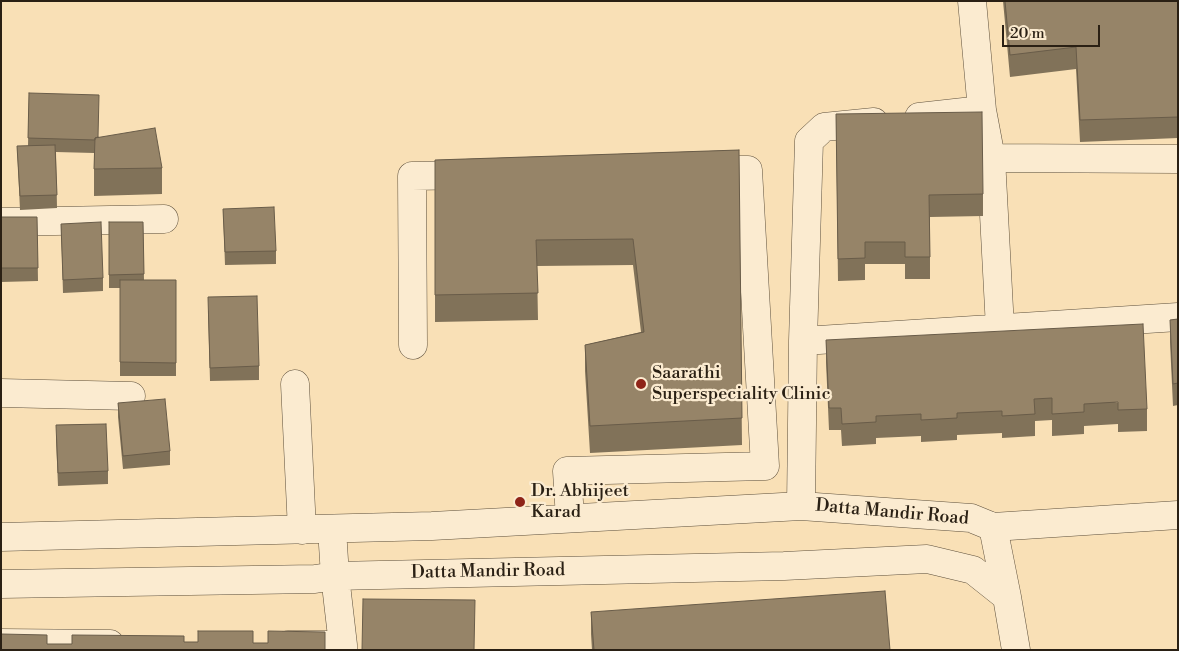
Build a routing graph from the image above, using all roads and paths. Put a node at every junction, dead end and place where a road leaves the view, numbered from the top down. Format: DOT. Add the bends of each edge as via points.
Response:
graph roads {
  1 [pos="972,1"];
  2 [pos="982,110"];
  3 [pos="991,158"];
  4 [pos="1178,159"];
  5 [pos="679,171"];
  6 [pos="501,174"];
  7 [pos="164,220"];
  8 [pos="1,222"];
  9 [pos="1178,317"];
  10 [pos="1000,328"];
  11 [pos="803,342"];
  12 [pos="413,345"];
  13 [pos="295,384"];
  14 [pos="1,393"];
  15 [pos="131,396"];
  16 [pos="801,506"];
  17 [pos="1178,515"];
  18 [pos="570,518"];
  19 [pos="993,527"];
  20 [pos="332,529"];
  21 [pos="302,530"];
  22 [pos="1,537"];
  23 [pos="335,576"];
  24 [pos="1,584"];
  25 [pos="1007,597"];
  26 [pos="1,643"];
  27 [pos="139,644"];
  28 [pos="265,644"];
  29 [pos="343,647"];
  30 [pos="1016,650"];
  1 -- 2 [label="street"];
  2 -- 3 [label="street"];
  2 -- 11 [label="street" via="824,127 809,141"];
  3 -- 4 [label="street"];
  3 -- 10 [label="street"];
  5 -- 18 [label="street" via="748,170 765,466 567,471"];
  6 -- 12 [label="street" via="412,176"];
  7 -- 8 [label="street"];
  9 -- 10 [label="street"];
  10 -- 11 [label="street"];
  11 -- 16 [label="street"];
  13 -- 21 [label="street"];
  14 -- 15 [label="street"];
  16 -- 18 [label="street, Datta Mandir Road"];
  16 -- 19 [label="street, Datta Mandir Road" via="971,518"];
  17 -- 19 [label="street"];
  18 -- 20 [label="street, Datta Mandir Road"];
  19 -- 25 [label="street, Datta Mandir Road"];
  20 -- 21 [label="street, Datta Mandir Road"];
  20 -- 23 [label="street"];
  21 -- 22 [label="street, Datta Mandir Road"];
  23 -- 24 [label="street, Datta Mandir Road" via="315,579"];
  23 -- 25 [label="street, Datta Mandir Road" via="928,560 973,570"];
  23 -- 29 [label="street"];
  25 -- 30 [label="street"];
  26 -- 27 [label="street"];
  28 -- 29 [label="street"];
}
